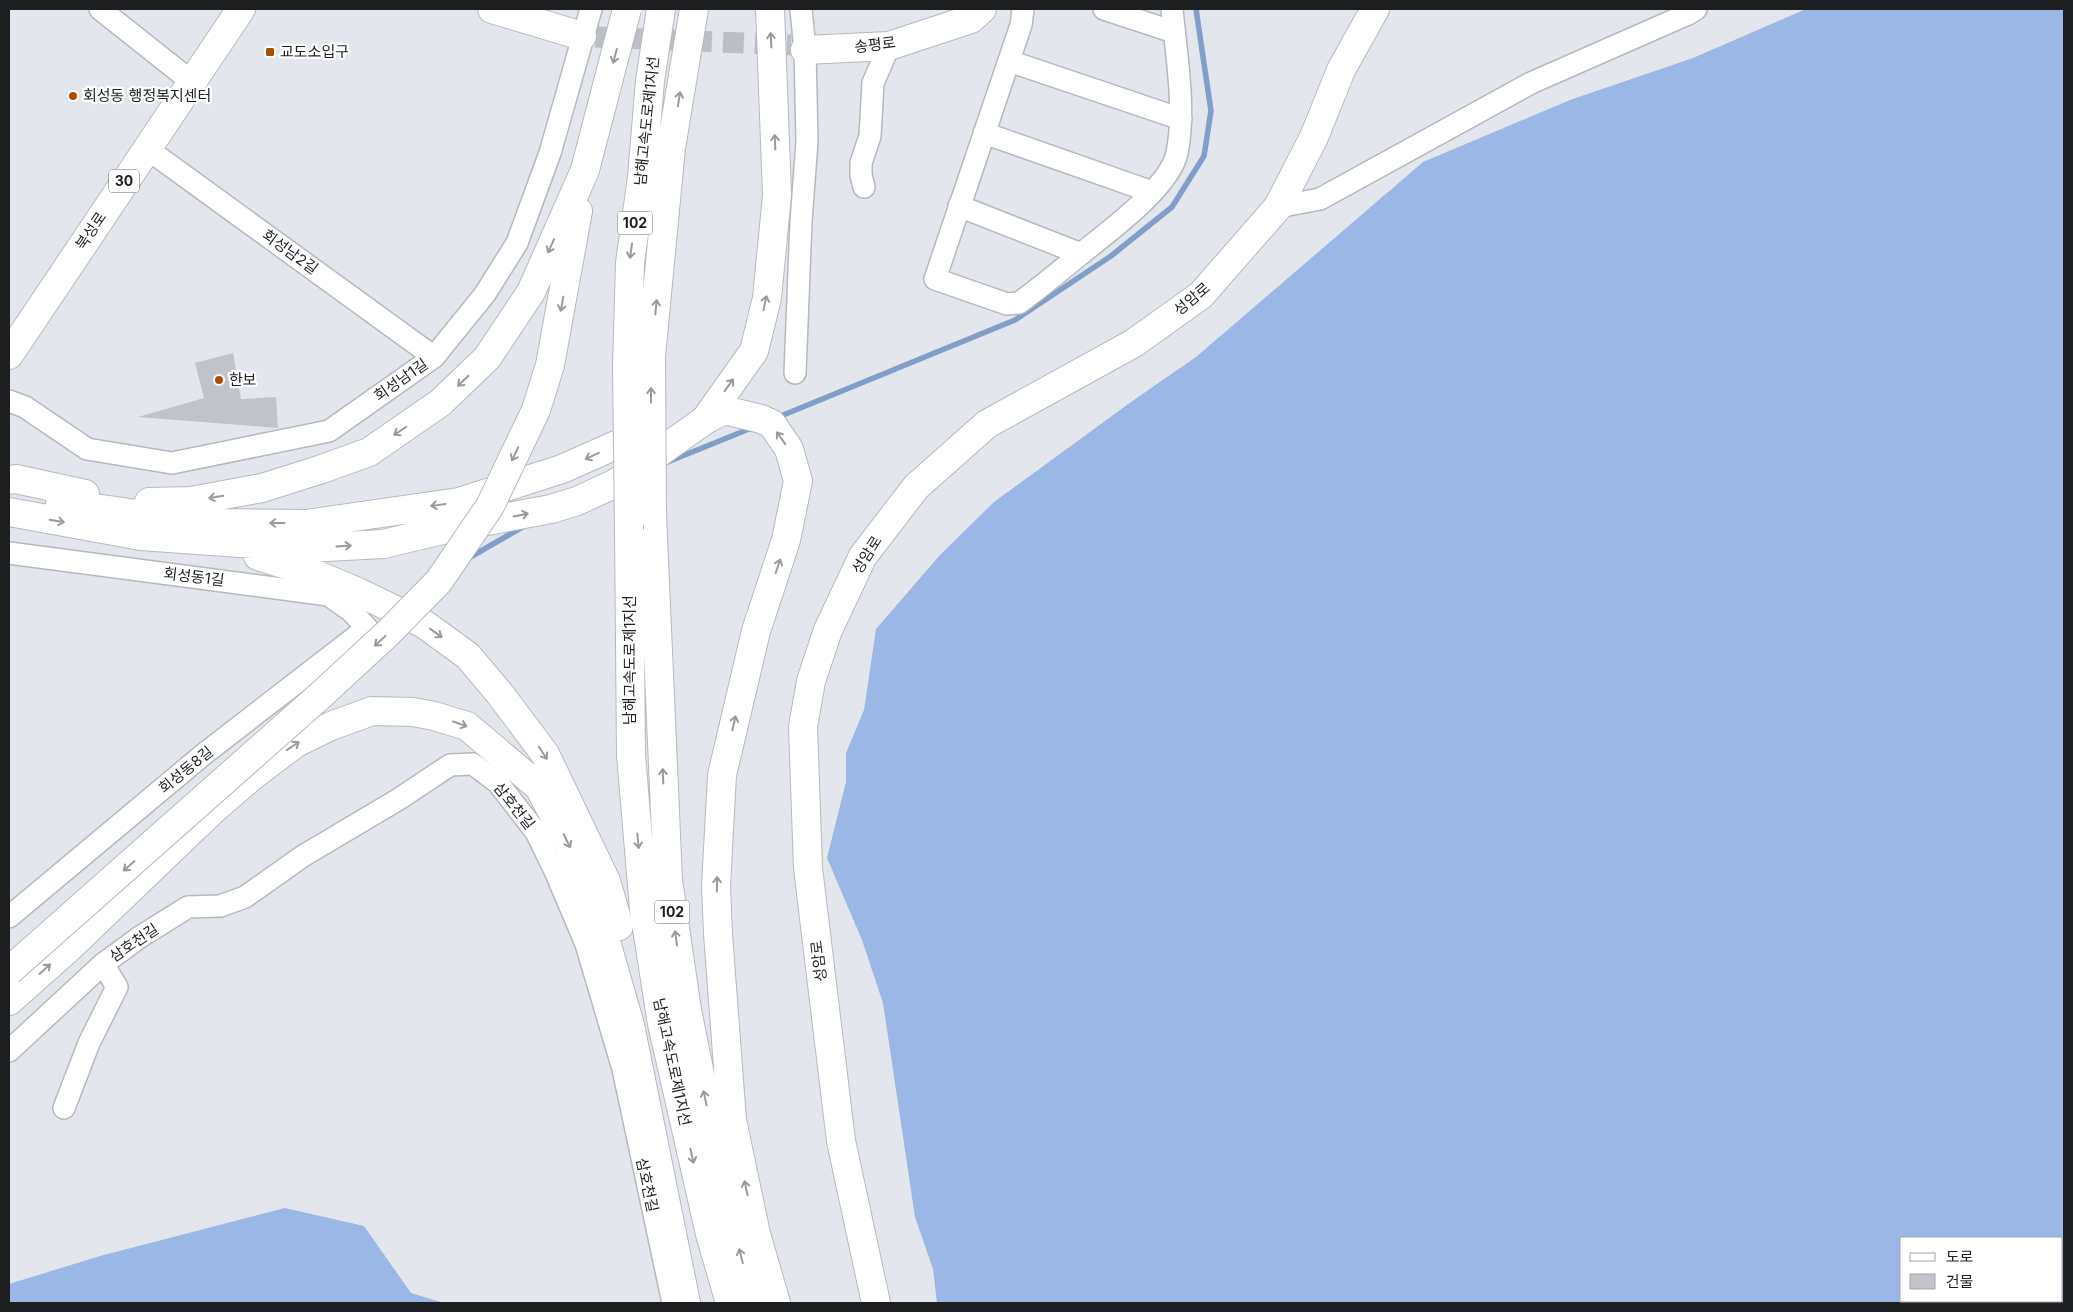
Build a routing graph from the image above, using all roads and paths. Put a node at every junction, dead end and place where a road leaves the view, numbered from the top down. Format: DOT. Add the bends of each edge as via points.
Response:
graph roads {
  1 [pos="100,9"];
  2 [pos="241,9"];
  3 [pos="492,9"];
  4 [pos="591,9"];
  5 [pos="627,9"];
  6 [pos="661,9"];
  7 [pos="694,9"];
  8 [pos="770,9"];
  9 [pos="801,9"];
  10 [pos="982,9"];
  11 [pos="1023,9"];
  12 [pos="1104,9"];
  13 [pos="1172,9"];
  14 [pos="1375,9"];
  15 [pos="1696,9"];
  16 [pos="1174,32"];
  17 [pos="588,36"];
  18 [pos="889,46"];
  19 [pos="798,47"];
  20 [pos="1008,61"];
  21 [pos="192,82"];
  22 [pos="1181,119"];
  23 [pos="984,132"];
  24 [pos="146,148"];
  25 [pos="585,170"];
  26 [pos="864,187"];
  27 [pos="1152,192"];
  28 [pos="958,206"];
  29 [pos="1278,207"];
  30 [pos="1081,254"];
  31 [pos="9,355"];
  32 [pos="434,356"];
  33 [pos="795,373"];
  34 [pos="9,401"];
  35 [pos="705,420"];
  36 [pos="11,496"];
  37 [pos="191,540"];
  38 [pos="9,552"];
  39 [pos="367,628"];
  40 [pos="9,917"];
  41 [pos="103,964"];
  42 [pos="9,971"];
  43 [pos="9,1001"];
  44 [pos="9,1051"];
  45 [pos="64,1108"];
  46 [pos="673,1303"];
  47 [pos="686,1303"];
  48 [pos="702,1303"];
  49 [pos="730,1303"];
  50 [pos="753,1303"];
  51 [pos="776,1303"];
  52 [pos="876,1303"];
  1 -- 21 [label="street"];
  2 -- 21 [label="main road, 북성로 / 30"];
  3 -- 17 [label="main road"];
  4 -- 17 [label="street, 회성남1길"];
  5 -- 25 [label="main road, one-way, bridge"];
  6 -- 49 [label="main road, 남해고속도로제1지선 / 102, one-way, bridge" via="630,263 626,366 631,755 644,909 662,1024 710,1234"];
  50 -- 7 [label="main road, 남해고속도로제1지선 / 102, one-way, bridge" via="722,1183 691,1029 668,880 652,514 651,356 671,148"];
  35 -- 8 [label="main road, one-way" via="754,351 767,298 777,195"];
  9 -- 19 [label="street"];
  10 -- 18 [label="main road, 송평로" via="971,19"];
  11 -- 20 [label="street" via="1021,25"];
  12 -- 16 [label="street"];
  13 -- 16 [label="street"];
  14 -- 29 [label="main road, 성암로" via="1341,70 1314,137"];
  15 -- 29 [label="street" via="1531,82 1320,199"];
  16 -- 22 [label="street"];
  17 -- 32 [label="street, 회성남1길" via="517,243 485,294"];
  18 -- 19 [label="main road, 송평로"];
  18 -- 26 [label="street" via="874,84 870,136 861,163"];
  19 -- 33 [label="street" via="807,141"];
  20 -- 22 [label="street"];
  20 -- 23 [label="street"];
  21 -- 24 [label="main road, 북성로 / 30"];
  22 -- 27 [label="street" via="1177,155 1166,176"];
  23 -- 27 [label="street"];
  23 -- 28 [label="street"];
  24 -- 31 [label="main road, 북성로 / 30"];
  24 -- 32 [label="street, 회성남2길"];
  25 -- 36 [label="main road, one-way" via="531,292 487,358 440,403 369,452 262,488 191,501 133,502"];
  25 -- 42 [label="main road, one-way, bridge" via="550,365 536,410 490,506 439,581 314,701"];
  27 -- 30 [label="street" via="1109,233"];
  28 -- 30 [label="street"];
  28 -- 30 [label="street" via="934,279 1007,304 1019,303"];
  29 -- 52 [label="main road, 성암로" via="1201,295 1134,343 987,424 916,487 863,556 828,630 811,681 803,727 808,868 841,1141"];
  32 -- 34 [label="street, 회성남1길" via="329,432 172,463 87,448 25,407"];
  35 -- 36 [label="main road, one-way" via="616,445 562,469 459,502 306,524 172,519"];
  37 -- 35 [label="main road, one-way" via="307,548 382,544 551,509 616,483"];
  51 -- 35 [label="main road, one-way" via="756,1234 732,1120 716,886 722,775 756,631 786,540 798,481 789,449 772,424 724,410"];
  36 -- 37 [label="main road, one-way" via="141,536"];
  37 -- 48 [label="main road, one-way" via="264,557 315,574 424,624 468,656 545,754 606,881 635,984"];
  38 -- 39 [label="street, 회성동1길" via="328,595 351,611"];
  39 -- 40 [label="street, 회성동8길" via="204,754"];
  41 -- 44 [label="street, 삼호천길"];
  41 -- 45 [label="street" via="117,987 89,1043"];
  41 -- 46 [label="street, 삼호천길" via="188,907 220,906 245,897 303,856 450,765 473,764 498,783 536,832 586,944 623,1069"];
  43 -- 47 [label="main road, one-way" via="214,809 296,743 372,711 413,712 467,726 539,787 569,844 598,914 630,1024"];
}
